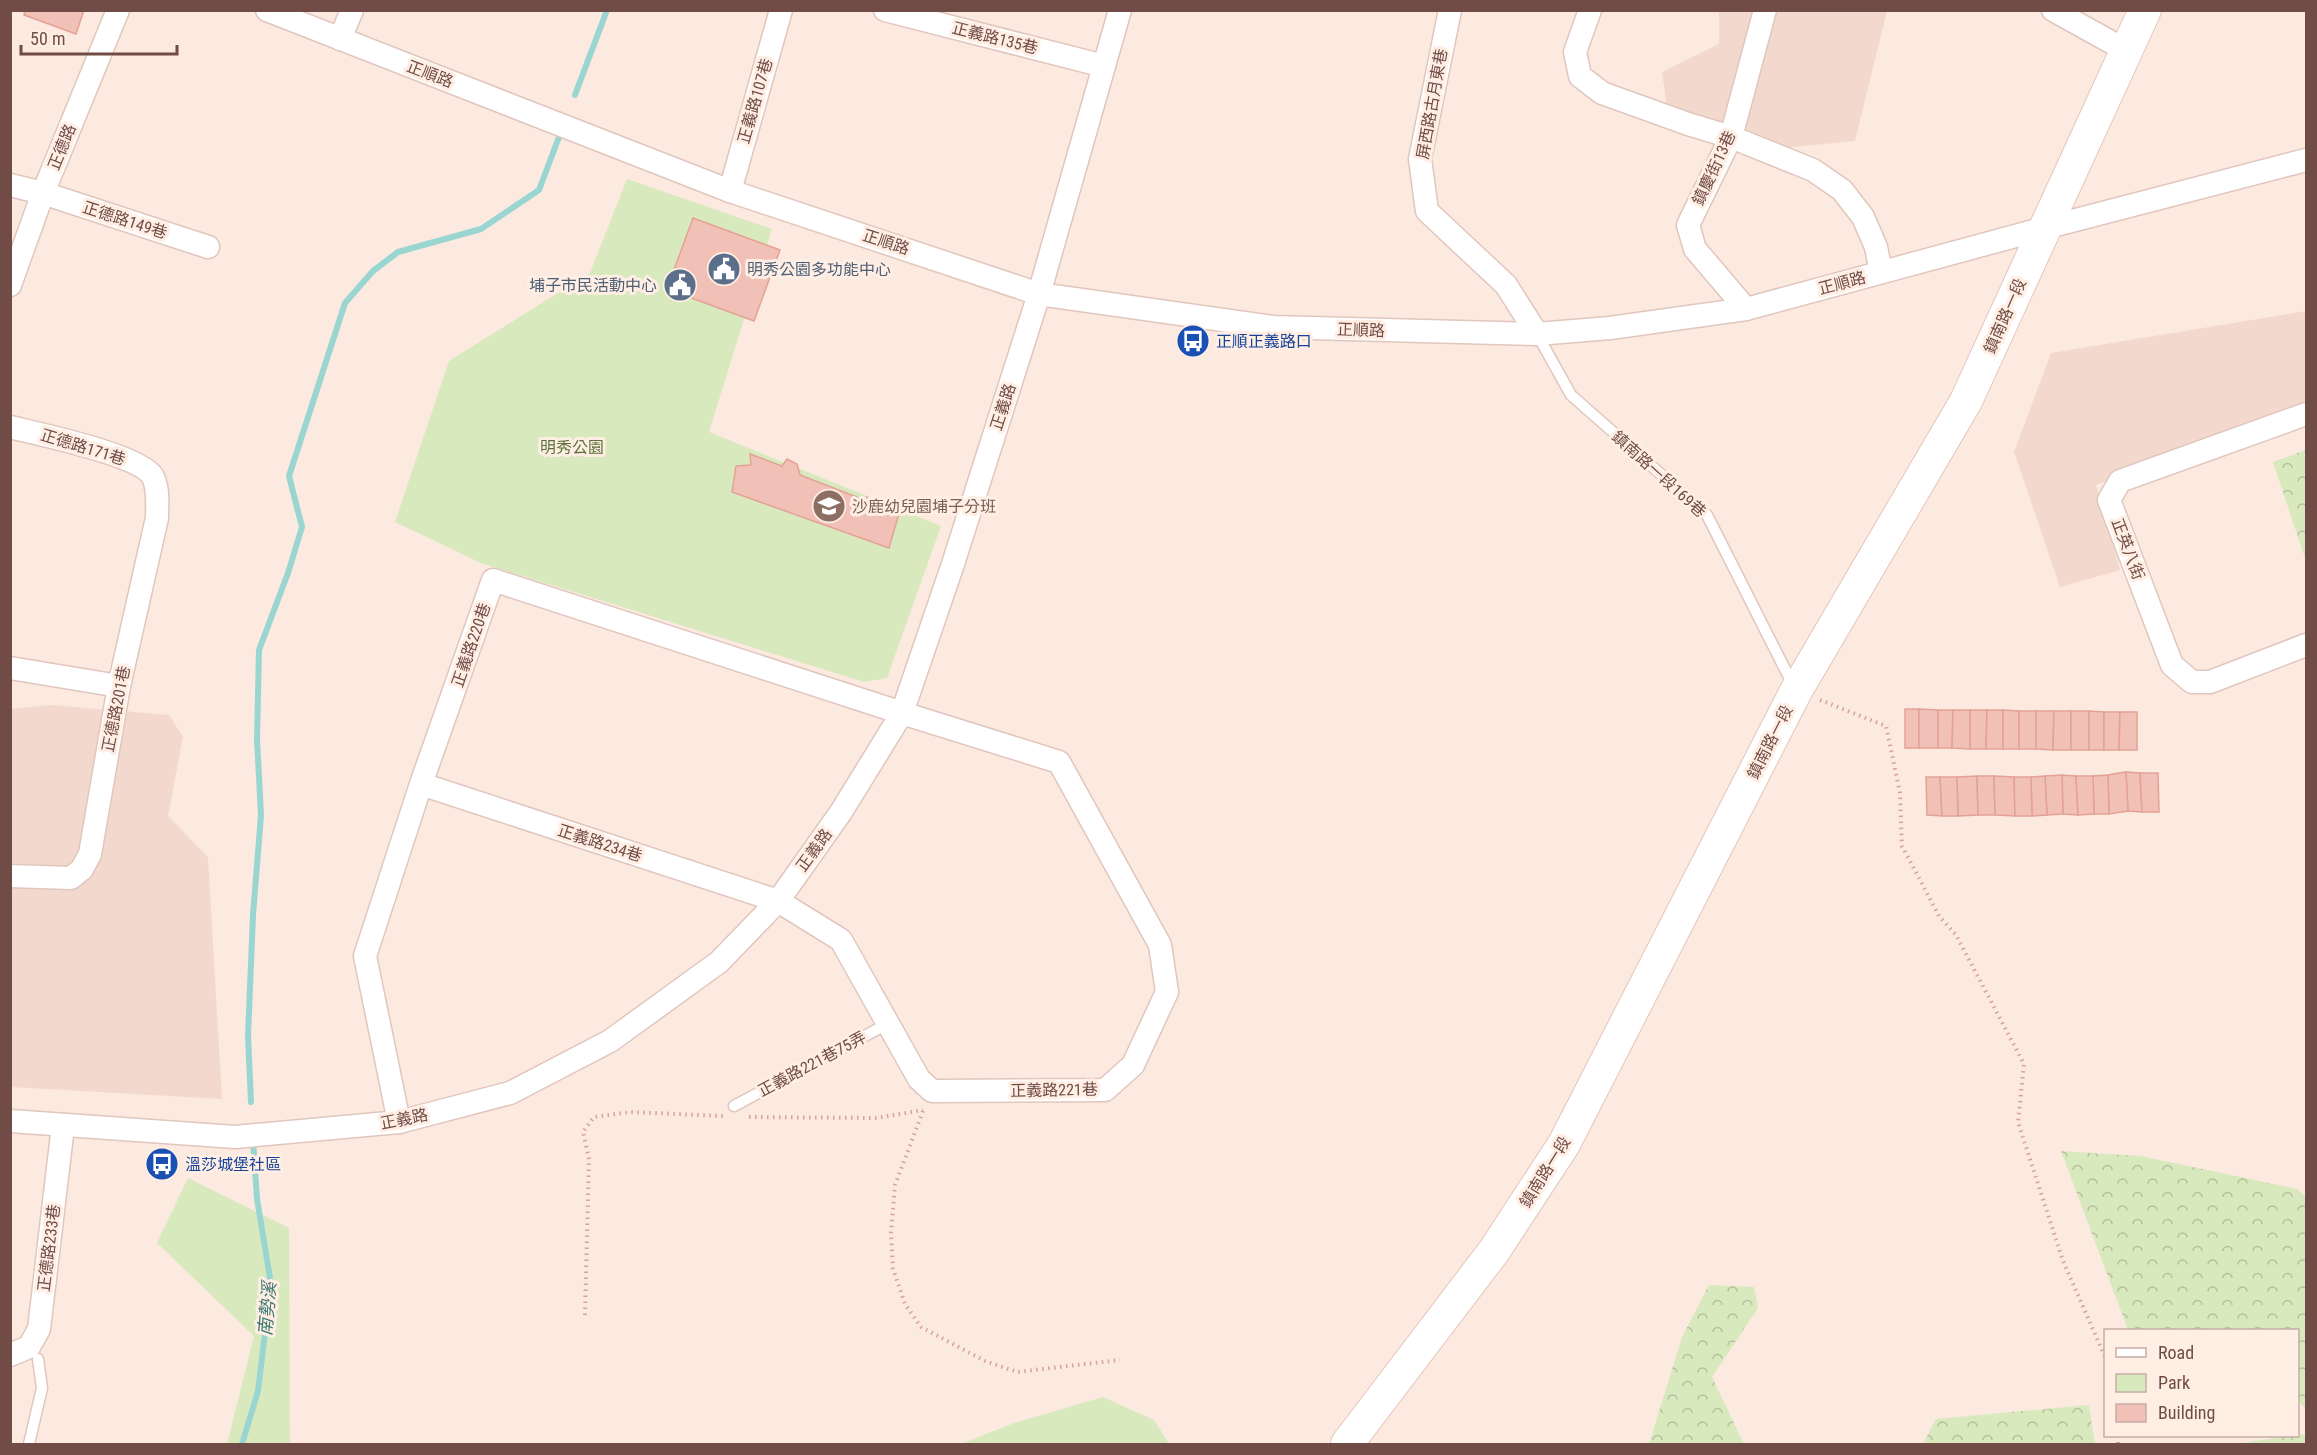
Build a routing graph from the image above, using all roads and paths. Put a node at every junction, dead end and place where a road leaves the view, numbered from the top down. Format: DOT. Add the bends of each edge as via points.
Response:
graph roads {
  1 [pos="118,10"];
  2 [pos="267,10"];
  3 [pos="352,10"];
  4 [pos="781,10"];
  5 [pos="885,10"];
  6 [pos="1120,10"];
  7 [pos="1450,10"];
  8 [pos="1590,10"];
  9 [pos="1765,10"];
  10 [pos="2053,10"];
  11 [pos="2145,10"];
  12 [pos="340,39"];
  13 [pos="2127,51"];
  14 [pos="1104,66"];
  15 [pos="1731,137"];
  16 [pos="2307,160"];
  17 [pos="10,185"];
  18 [pos="730,190"];
  19 [pos="43,193"];
  20 [pos="2045,228"];
  21 [pos="208,247"];
  22 [pos="1881,272"];
  23 [pos="10,285"];
  24 [pos="1039,294"];
  25 [pos="1746,309"];
  26 [pos="1537,334"];
  27 [pos="2307,414"];
  28 [pos="10,427"];
  29 [pos="152,475"];
  30 [pos="2307,645"];
  31 [pos="10,668"];
  32 [pos="119,686"];
  33 [pos="1796,691"];
  34 [pos="902,713"];
  35 [pos="422,784"];
  36 [pos="10,876"];
  37 [pos="778,902"];
  38 [pos="890,1023"];
  39 [pos="928,1101"];
  40 [pos="734,1106"];
  41 [pos="728,1116"];
  42 [pos="739,1117"];
  43 [pos="10,1121"];
  44 [pos="399,1122"];
  45 [pos="63,1126"];
  46 [pos="585,1315"];
  47 [pos="2104,1354"];
  48 [pos="10,1355"];
  49 [pos="38,1359"];
  50 [pos="1120,1360"];
  51 [pos="29,1444"];
  52 [pos="1347,1444"];
  1 -- 19 [label="street, 正德路"];
  2 -- 12 [label="street, 正順路"];
  3 -- 12 [label="street"];
  4 -- 18 [label="street, 正義路107巷"];
  5 -- 14 [label="street, 正義路135巷"];
  6 -- 14 [label="street, 正義路"];
  7 -- 26 [label="street, 屏西路古月東巷" via="1420,159 1427,211 1506,285"];
  8 -- 15 [label="street" via="1575,52 1580,76 1602,93"];
  9 -- 15 [label="street, 鎮慶街13巷"];
  10 -- 13 [label="street"];
  11 -- 13 [label="street, 鎮南路一段"];
  12 -- 18 [label="street, 正順路"];
  13 -- 20 [label="street, 鎮南路一段"];
  14 -- 24 [label="street, 正義路"];
  15 -- 22 [label="street" via="1813,170 1842,190 1863,217 1876,247"];
  15 -- 25 [label="street, 鎮慶街13巷" via="1688,225 1695,249"];
  16 -- 20 [label="street, 正順路"];
  17 -- 19 [label="street, 正德路149巷"];
  18 -- 24 [label="street, 正順路"];
  19 -- 21 [label="street, 正德路149巷"];
  19 -- 23 [label="street, 正德路"];
  20 -- 22 [label="street, 正順路"];
  20 -- 33 [label="street, 鎮南路一段" via="1966,401"];
  22 -- 25 [label="street, 正順路"];
  24 -- 26 [label="street, 正順路" via="1273,327"];
  24 -- 34 [label="street, 正義路"];
  25 -- 26 [label="street, 正順路"];
  26 -- 33 [label="lane, 鎮南路一段169巷" via="1571,395 1707,515"];
  27 -- 30 [label="street, 正英八街" via="2120,481 2109,500 2172,665 2192,682 2210,682"];
  28 -- 29 [label="street, 正德路171巷" via="125,457"];
  29 -- 32 [label="street, 正德路201巷" via="158,494 157,518"];
  31 -- 32 [label="street"];
  32 -- 36 [label="street, 正德路201巷" via="90,854 82,869 71,878"];
  33 -- 47 [label="path" via="1886,726 1900,793 1902,846 1939,916 1956,935 2024,1064 2018,1122 2064,1261"];
  33 -- 52 [label="street, 鎮南路一段" via="1564,1144 1494,1251"];
  34 -- 35 [label="street, 正義路220巷" via="494,580"];
  34 -- 37 [label="street, 正義路" via="841,812"];
  34 -- 39 [label="street, 正義路221巷" via="1059,762 1160,945 1167,992 1133,1065 1105,1090"];
  35 -- 37 [label="street, 正義路234巷"];
  35 -- 44 [label="street, 正義路220巷" via="365,956"];
  37 -- 38 [label="street" via="841,940"];
  37 -- 44 [label="street, 正義路" via="719,962 610,1041 510,1094"];
  38 -- 39 [label="street"];
  38 -- 40 [label="lane, 正義路221巷75弄"];
  39 -- 42 [label="path" via="877,1118"];
  39 -- 50 [label="path" via="895,1185 891,1233 893,1269 905,1304 921,1327 985,1361 1017,1372"];
  41 -- 46 [label="path" via="630,1112 594,1117 583,1131 589,1159"];
  43 -- 45 [label="street, 正義路"];
  44 -- 45 [label="street, 正義路" via="235,1137"];
  45 -- 48 [label="street, 正德路233巷" via="39,1329 29,1347"];
  49 -- 51 [label="lane" via="42,1388"];
}
